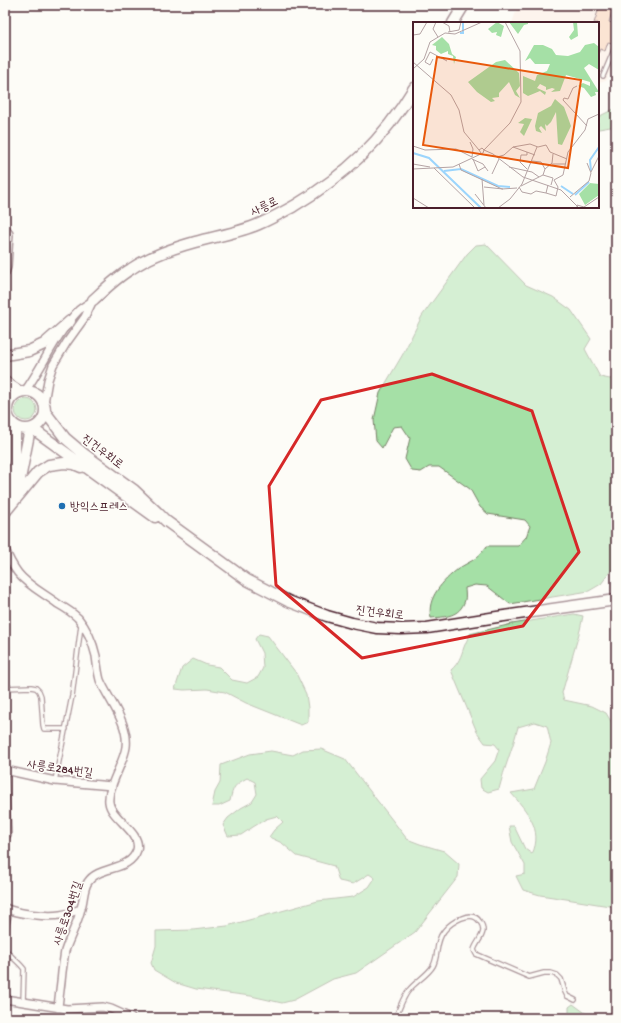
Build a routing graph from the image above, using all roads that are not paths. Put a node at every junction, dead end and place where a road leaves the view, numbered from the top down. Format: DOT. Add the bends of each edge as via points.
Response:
graph roads {
  1 [pos="464,5"];
  2 [pos="454,22"];
  3 [pos="616,45"];
  4 [pos="603,76"];
  5 [pos="413,90"];
  6 [pos="5,227"];
  7 [pos="5,273"];
  8 [pos="94,300"];
  9 [pos="70,321"];
  10 [pos="5,355"];
  11 [pos="5,382"];
  12 [pos="23,392"];
  13 [pos="6,406"];
  14 [pos="45,408"];
  15 [pos="15,427"];
  16 [pos="32,429"];
  17 [pos="95,474"];
  18 [pos="5,498"];
  19 [pos="5,511"];
  20 [pos="166,521"];
  21 [pos="5,548"];
  22 [pos="616,600"];
  23 [pos="82,623"];
  24 [pos="5,688"];
  25 [pos="66,729"];
  26 [pos="5,770"];
  27 [pos="55,781"];
  28 [pos="112,786"];
  29 [pos="5,840"];
  30 [pos="8,909"];
  31 [pos="81,909"];
  32 [pos="5,933"];
  33 [pos="5,949"];
  34 [pos="5,999"];
  35 [pos="575,1000"];
  36 [pos="23,1002"];
  37 [pos="58,1008"];
  38 [pos="131,1018"];
  39 [pos="395,1018"];
  1 -- 2 [label="main road"];
  3 -- 4 [label="lane"];
  5 -- 8 [label="main road, 사릉로" via="376,141 338,177 305,199 259,225 173,248 153,256 131,268"];
  6 -- 7 [label="street" via="9,234"];
  8 -- 9 [label="street, 사릉로"];
  8 -- 14 [label="street, 사릉로" via="53,365 48,380"];
  9 -- 10 [label="main road" via="44,344 29,351"];
  9 -- 12 [label="street, 사릉로"];
  11 -- 12 [label="main road"];
  12 -- 13 [label="main road" via="14,395"];
  12 -- 14 [label="main road" via="34,392 40,397"];
  13 -- 15 [label="main road" via="7,415"];
  14 -- 16 [label="main road" via="42,423"];
  14 -- 20 [label="main road, 진건우회로" via="65,438 134,490"];
  15 -- 16 [label="main road" via="22,430"];
  15 -- 18 [label="main road" via="12,482"];
  16 -- 17 [label="main road, 진건우회로"];
  16 -- 19 [label="main road" via="15,495"];
  17 -- 19 [label="main road" via="74,464 49,465 38,472"];
  17 -- 20 [label="main road, 진건우회로" via="155,517"];
  20 -- 22 [label="main road, 진건우회로" via="247,580 288,601 327,616 377,628 426,628"];
  21 -- 23 [label="street, 사릉로304번길" via="14,567 25,581"];
  23 -- 25 [label="lane"];
  23 -- 28 [label="street, 사릉로304번길" via="93,644 100,678 126,735 125,753"];
  24 -- 25 [label="lane" via="36,688 41,696 44,729"];
  25 -- 27 [label="lane"];
  26 -- 27 [label="street, 사릉로284번길"];
  26 -- 29 [label="lane" via="9,835"];
  27 -- 28 [label="street, 사릉로284번길"];
  28 -- 31 [label="street, 사릉로304번길" via="109,795 110,805 135,837 137,849 124,864 91,878 84,890"];
  30 -- 31 [label="street" via="17,913 52,916"];
  30 -- 32 [label="lane"];
  31 -- 37 [label="street, 사릉로304번길" via="65,951"];
  33 -- 36 [label="lane" via="24,969"];
  34 -- 36 [label="street"];
  35 -- 39 [label="lane" via="567,996 561,979 557,976 544,973 528,977 476,954 475,946 483,930 480,920 469,916 450,924 443,932 437,944 432,968 408,991"];
  36 -- 37 [label="street"];
  37 -- 38 [label="street" via="103,1007"];
}
